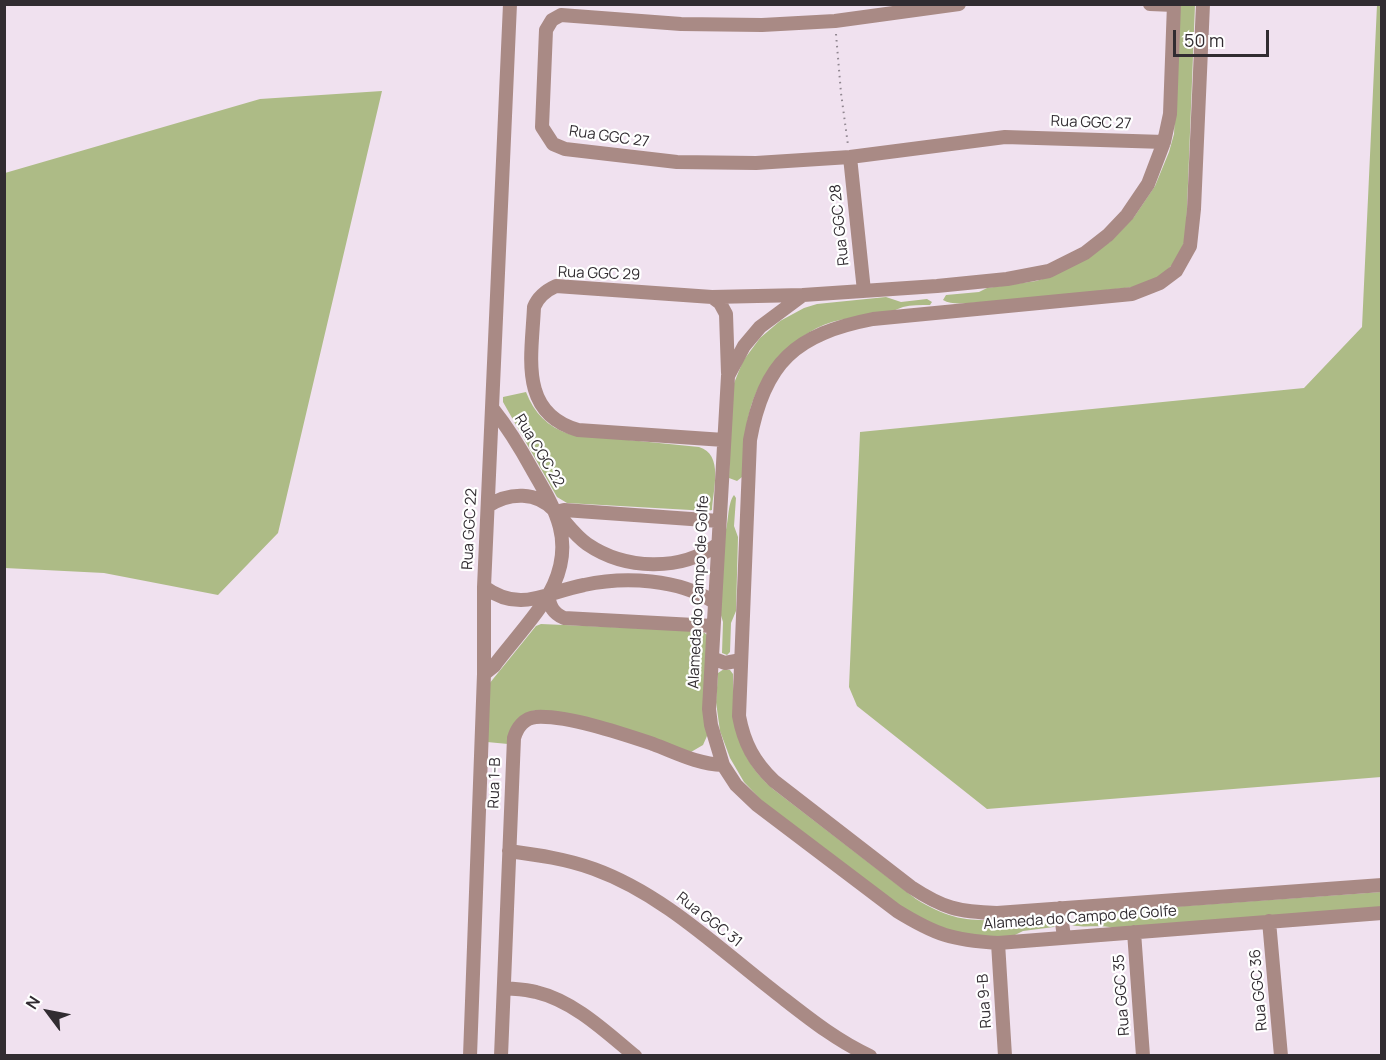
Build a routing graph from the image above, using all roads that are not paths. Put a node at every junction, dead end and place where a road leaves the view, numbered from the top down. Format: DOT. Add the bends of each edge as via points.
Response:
graph roads {
  1 [pos="510,4"];
  2 [pos="959,4"];
  3 [pos="1150,4"];
  4 [pos="1203,4"];
  5 [pos="1174,5"];
  6 [pos="1164,142"];
  7 [pos="850,157"];
  8 [pos="938,286"];
  9 [pos="864,291"];
  10 [pos="803,295"];
  11 [pos="712,297"];
  12 [pos="939,313"];
  13 [pos="728,376"];
  14 [pos="493,409"];
  15 [pos="724,440"];
  16 [pos="720,491"];
  17 [pos="747,492"];
  18 [pos="488,506"];
  19 [pos="556,512"];
  20 [pos="719,521"];
  21 [pos="718,544"];
  22 [pos="484,587"];
  23 [pos="548,595"];
  24 [pos="714,602"];
  25 [pos="713,626"];
  26 [pos="712,658"];
  27 [pos="741,660"];
  28 [pos="484,674"];
  29 [pos="723,765"];
  30 [pos="509,851"];
  31 [pos="1382,885"];
  32 [pos="1060,908"];
  33 [pos="1382,913"];
  34 [pos="1269,921"];
  35 [pos="1134,932"];
  36 [pos="1064,937"];
  37 [pos="998,944"];
  38 [pos="504,988"];
  39 [pos="470,1056"];
  40 [pos="501,1056"];
  41 [pos="635,1056"];
  42 [pos="870,1056"];
  43 [pos="1005,1056"];
  44 [pos="1143,1056"];
  45 [pos="1281,1056"];
  1 -- 14 [label="street, Rua GGC 22"];
  2 -- 7 [label="street, Rua GGC 27" via="835,21 725,26 561,15 546,30 542,127 553,144 641,159 717,163"];
  3 -- 5 [label="street"];
  4 -- 12 [label="street, Alameda do Campo de Golfe" via="1193,218 1190,246 1176,270 1160,283 1132,294"];
  5 -- 6 [label="street" via="1170,114"];
  6 -- 7 [label="street, Rua GGC 27" via="1005,137"];
  6 -- 8 [label="street" via="1148,183 1127,215 1084,253 1049,271"];
  7 -- 9 [label="street, Rua GGC 28"];
  8 -- 9 [label="street"];
  8 -- 12 [label="street"];
  9 -- 10 [label="street"];
  10 -- 11 [label="street, Rua GGC 29"];
  10 -- 13 [label="street, Alameda do Campo de Golfe" via="760,327 744,346"];
  11 -- 13 [label="street" via="726,314"];
  11 -- 15 [label="street, Rua GGC 29" via="556,286 549,289 534,307 532,381 546,412 569,428"];
  12 -- 17 [label="street, Alameda do Campo de Golfe" via="849,324 817,335 795,350 779,366 755,410"];
  13 -- 15 [label="street, Alameda do Campo de Golfe"];
  14 -- 18 [label="street, Rua GGC 22"];
  14 -- 19 [label="street, Rua CGC 22" via="509,429"];
  15 -- 16 [label="street, Alameda do Campo de Golfe"];
  16 -- 17 [label="street" via="734,487"];
  16 -- 20 [label="street, Alameda do Campo de Golfe"];
  17 -- 27 [label="street, Alameda do Campo de Golfe"];
  18 -- 19 [label="street" via="502,498 526,496 543,501"];
  18 -- 22 [label="street, Rua GGC 22"];
  19 -- 20 [label="street"];
  19 -- 21 [label="street, Rua CGC 22" via="587,544 624,561 679,563"];
  19 -- 23 [label="street, Rua CGC 22" via="562,550 558,573"];
  20 -- 21 [label="street, Alameda do Campo de Golfe"];
  21 -- 24 [label="street, Alameda do Campo de Golfe"];
  22 -- 23 [label="street" via="515,601"];
  22 -- 28 [label="street, Rua GGC 22"];
  23 -- 24 [label="street" via="615,581 674,585"];
  23 -- 25 [label="street" via="550,607 564,618"];
  23 -- 28 [label="street, Rua CGC 22"];
  24 -- 25 [label="street, Alameda do Campo de Golfe"];
  25 -- 26 [label="street, Alameda do Campo de Golfe"];
  26 -- 27 [label="street" via="725,663"];
  26 -- 29 [label="street, Alameda do Campo de Golfe" via="709,709"];
  27 -- 32 [label="street, Alameda do Campo de Golfe" via="742,733 759,766 774,781 931,900 951,909 996,913"];
  28 -- 39 [label="street, Rua GGC 22"];
  29 -- 30 [label="street, Rua 1-B" via="697,762 607,730 531,718 518,728 514,738"];
  29 -- 37 [label="street, Alameda do Campo de Golfe" via="736,785 757,805 897,911 942,935"];
  30 -- 38 [label="street, Rua 1-B"];
  30 -- 42 [label="street, Rua GGC 31" via="570,861 632,886 664,906 829,1033"];
  31 -- 32 [label="street, Alameda do Campo de Golfe"];
  32 -- 36 [label="street"];
  33 -- 34 [label="street, Alameda do Campo de Golfe"];
  34 -- 35 [label="street, Alameda do Campo de Golfe"];
  34 -- 45 [label="street, Rua GGC 36"];
  35 -- 36 [label="street, Alameda do Campo de Golfe"];
  35 -- 44 [label="street, Rua GGC 35"];
  36 -- 37 [label="street, Alameda do Campo de Golfe"];
  37 -- 43 [label="street, Rua 9-B"];
  38 -- 40 [label="street, Rua 1-B"];
  38 -- 41 [label="street" via="554,998"];
}
